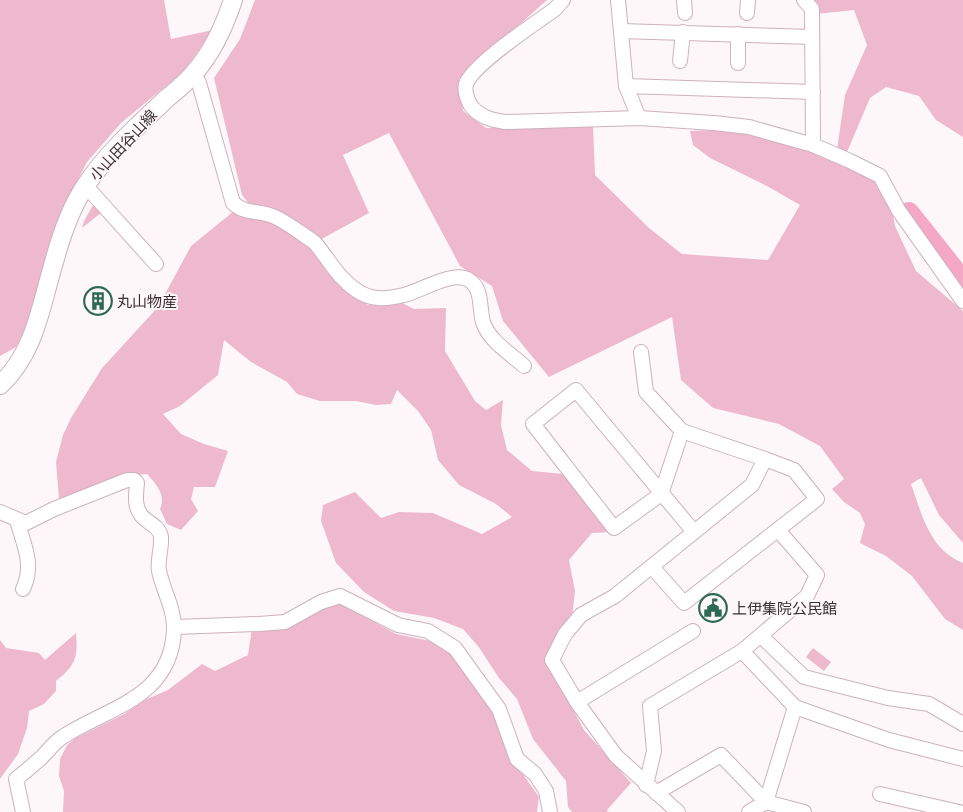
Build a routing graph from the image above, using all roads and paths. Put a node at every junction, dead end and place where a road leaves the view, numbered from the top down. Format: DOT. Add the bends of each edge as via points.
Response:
graph roads {
  1 [pos="233,0"];
  2 [pos="563,0"];
  3 [pos="618,0"];
  4 [pos="804,0"];
  5 [pos="621,31"];
  6 [pos="684,32"];
  7 [pos="738,34"];
  8 [pos="812,37"];
  9 [pos="680,61"];
  10 [pos="738,63"];
  11 [pos="194,74"];
  12 [pos="626,86"];
  13 [pos="813,92"];
  14 [pos="639,118"];
  15 [pos="813,145"];
  16 [pos="85,185"];
  17 [pos="156,264"];
  18 [pos="963,301"];
  19 [pos="641,352"];
  20 [pos="524,366"];
  21 [pos="0,385"];
  22 [pos="682,432"];
  23 [pos="765,459"];
  24 [pos="661,494"];
  25 [pos="0,512"];
  26 [pos="17,520"];
  27 [pos="778,530"];
  28 [pos="694,532"];
  29 [pos="652,567"];
  30 [pos="23,589"];
  31 [pos="174,626"];
  32 [pos="693,631"];
  33 [pos="761,636"];
  34 [pos="742,651"];
  35 [pos="577,702"];
  36 [pos="795,707"];
  37 [pos="963,724"];
  38 [pos="963,759"];
  39 [pos="651,789"];
  40 [pos="880,794"];
  41 [pos="766,802"];
  42 [pos="784,809"];
  43 [pos="24,812"];
  44 [pos="550,812"];
  45 [pos="678,812"];
  46 [pos="749,812"];
  47 [pos="804,812"];
  48 [pos="959,812"];
  1 -- 11 [label="main road, 小山田谷山線" via="225,26"];
  2 -- 14 [label="street" via="470,76 465,91 470,104 484,117 505,122"];
  3 -- 5 [label="street"];
  4 -- 8 [label="street" via="812,9"];
  5 -- 6 [label="street"];
  5 -- 12 [label="street"];
  6 -- 7 [label="street"];
  6 -- 9 [label="street"];
  7 -- 8 [label="street"];
  7 -- 10 [label="street"];
  8 -- 13 [label="street"];
  11 -- 16 [label="main road, 小山田谷山線" via="113,151"];
  11 -- 20 [label="street" via="233,204 240,210 274,216 316,244 338,273 368,297 379,299 404,295 451,278 468,280 478,291 488,334"];
  12 -- 13 [label="street"];
  12 -- 14 [label="street"];
  13 -- 15 [label="street"];
  14 -- 15 [label="street" via="749,127"];
  15 -- 18 [label="street" via="880,176 898,211"];
  16 -- 17 [label="street"];
  16 -- 21 [label="main road, 小山田谷山線" via="57,253 28,347"];
  19 -- 22 [label="street" via="646,392"];
  22 -- 23 [label="street"];
  22 -- 24 [label="street"];
  23 -- 27 [label="street" via="794,470 817,498"];
  23 -- 28 [label="street" via="752,485"];
  24 -- 24 [label="street" via="614,528 533,424 576,390"];
  24 -- 28 [label="street"];
  25 -- 26 [label="street"];
  26 -- 30 [label="street" via="27,553"];
  26 -- 31 [label="street" via="33,521 54,509 134,480 135,501 141,515 159,530 158,570"];
  27 -- 29 [label="street" via="684,603"];
  27 -- 33 [label="street" via="817,575 807,596"];
  28 -- 29 [label="street"];
  29 -- 35 [label="street" via="615,596 581,615 565,634 552,660"];
  31 -- 43 [label="street" via="163,668 139,696 61,738 16,779"];
  31 -- 44 [label="street" via="285,622 321,602 340,596 398,625 428,631 455,648 500,709 517,759 535,774 546,791"];
  32 -- 35 [label="street"];
  33 -- 34 [label="street"];
  33 -- 37 [label="street" via="804,677 888,698 929,704"];
  34 -- 36 [label="street"];
  34 -- 39 [label="street" via="650,706 654,751"];
  35 -- 39 [label="street" via="616,756"];
  36 -- 38 [label="street" via="889,740"];
  36 -- 41 [label="street"];
  39 -- 41 [label="street" via="721,755"];
  39 -- 45 [label="street"];
  40 -- 48 [label="street"];
  41 -- 42 [label="street"];
  41 -- 46 [label="street"];
  42 -- 47 [label="street"];
}
